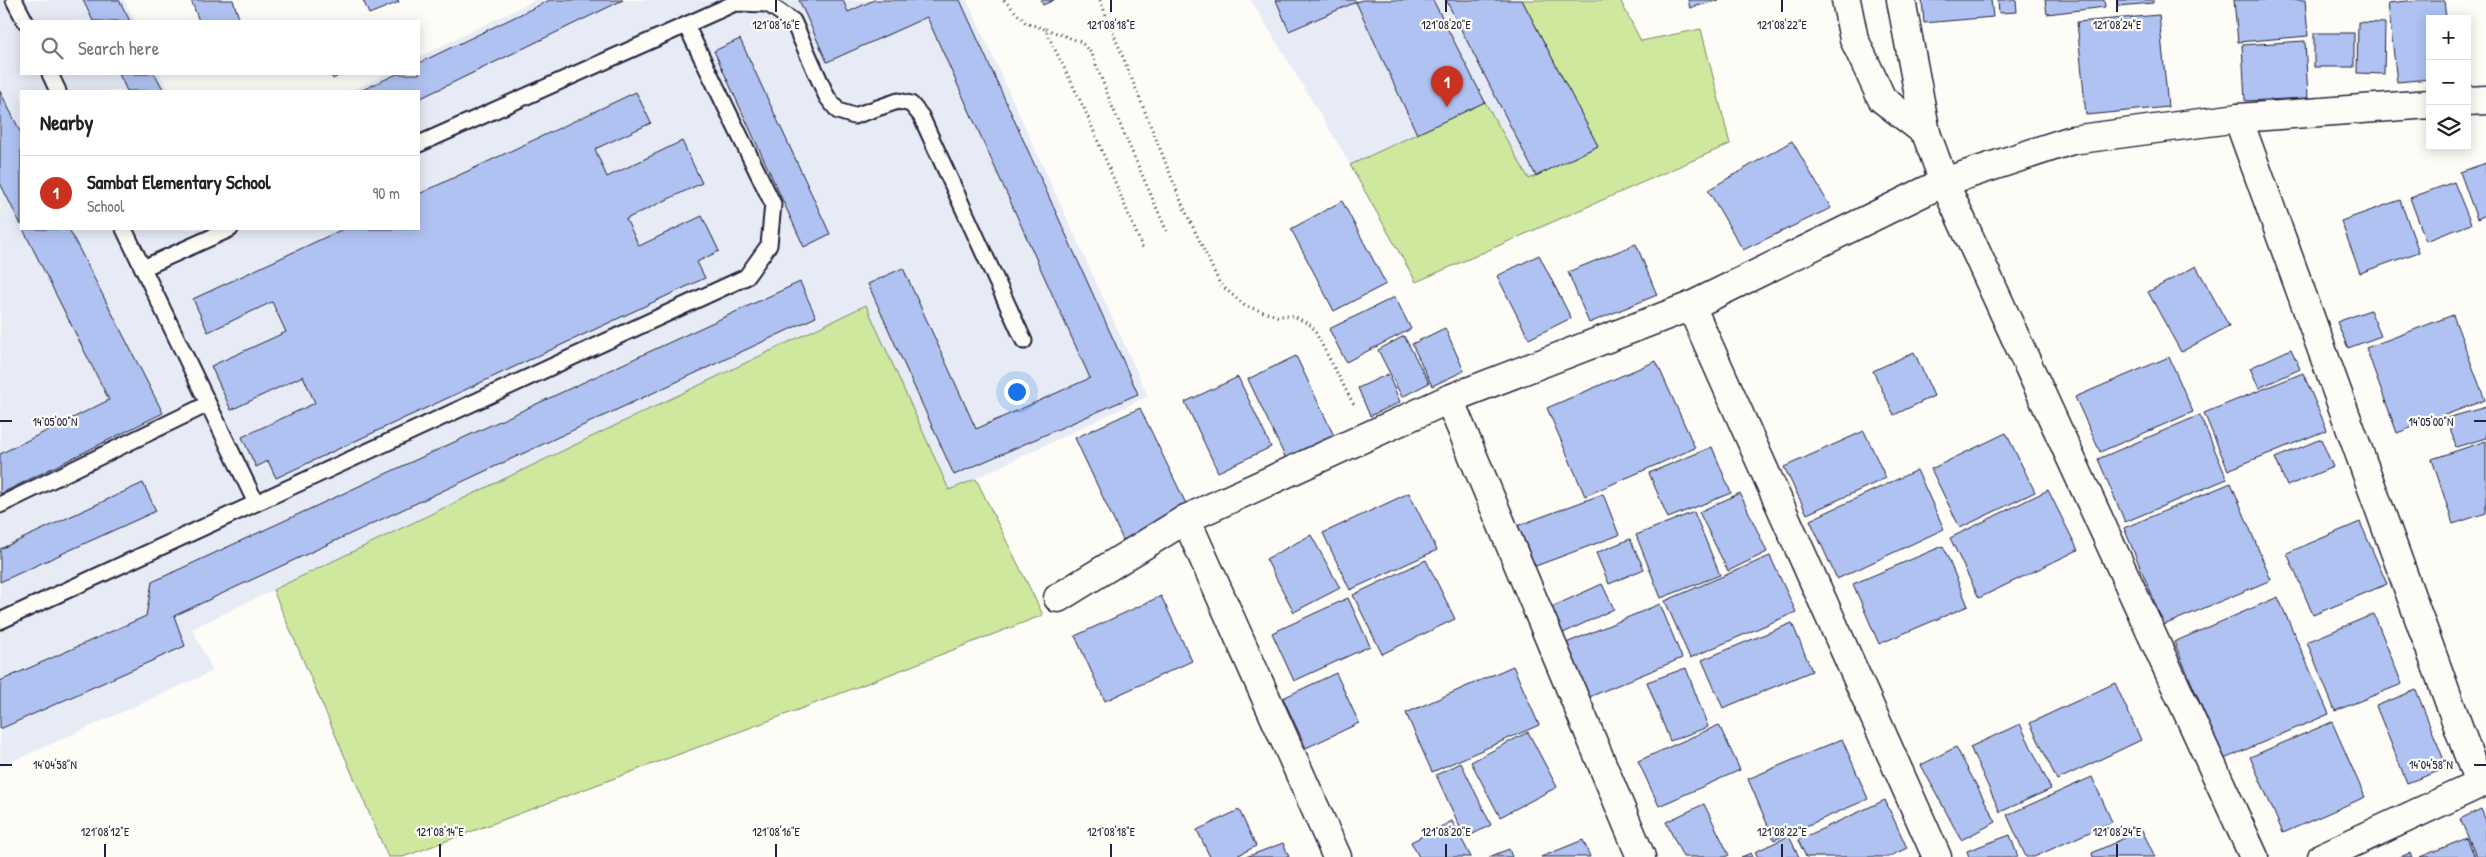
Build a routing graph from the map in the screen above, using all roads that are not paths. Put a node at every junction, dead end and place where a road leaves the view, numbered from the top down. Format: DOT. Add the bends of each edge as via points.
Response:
graph roads {
  1 [pos="14,0"];
  2 [pos="1846,0"];
  3 [pos="1901,0"];
  4 [pos="24,20"];
  5 [pos="686,24"];
  6 [pos="50,75"];
  7 [pos="58,90"];
  8 [pos="2486,100"];
  9 [pos="2471,101"];
  10 [pos="2426,104"];
  11 [pos="2238,118"];
  12 [pos="1926,133"];
  13 [pos="420,144"];
  14 [pos="1944,182"];
  15 [pos="124,230"];
  16 [pos="228,230"];
  17 [pos="143,268"];
  18 [pos="1691,306"];
  19 [pos="1024,340"];
  20 [pos="1449,399"];
  21 [pos="208,404"];
  22 [pos="256,502"];
  23 [pos="0,505"];
  24 [pos="1186,519"];
  25 [pos="1058,598"];
  26 [pos="0,621"];
  27 [pos="2483,783"];
  28 [pos="1337,857"];
  29 [pos="1641,857"];
  30 [pos="1937,857"];
  31 [pos="2254,857"];
  32 [pos="2322,857"];
  1 -- 4 [label="lane"];
  2 -- 12 [label="street" via="1854,39 1882,99"];
  3 -- 12 [label="street"];
  5 -- 13 [label="lane"];
  5 -- 19 [label="lane" via="735,3 768,4 793,21 827,98 838,111 854,116 898,101 911,104 921,116"];
  5 -- 22 [label="lane" via="773,204 768,245 746,277"];
  6 -- 7 [label="lane"];
  8 -- 9 [label="street"];
  10 -- 11 [label="street"];
  11 -- 14 [label="street" via="2072,140"];
  11 -- 27 [label="street"];
  12 -- 14 [label="street"];
  14 -- 18 [label="street"];
  14 -- 31 [label="street"];
  15 -- 17 [label="lane"];
  16 -- 17 [label="lane"];
  17 -- 21 [label="lane"];
  18 -- 20 [label="street"];
  18 -- 30 [label="street"];
  20 -- 24 [label="street"];
  20 -- 29 [label="street"];
  21 -- 22 [label="lane"];
  21 -- 23 [label="lane"];
  22 -- 26 [label="lane"];
  24 -- 25 [label="street"];
  24 -- 28 [label="street"];
  27 -- 32 [label="street"];
}
